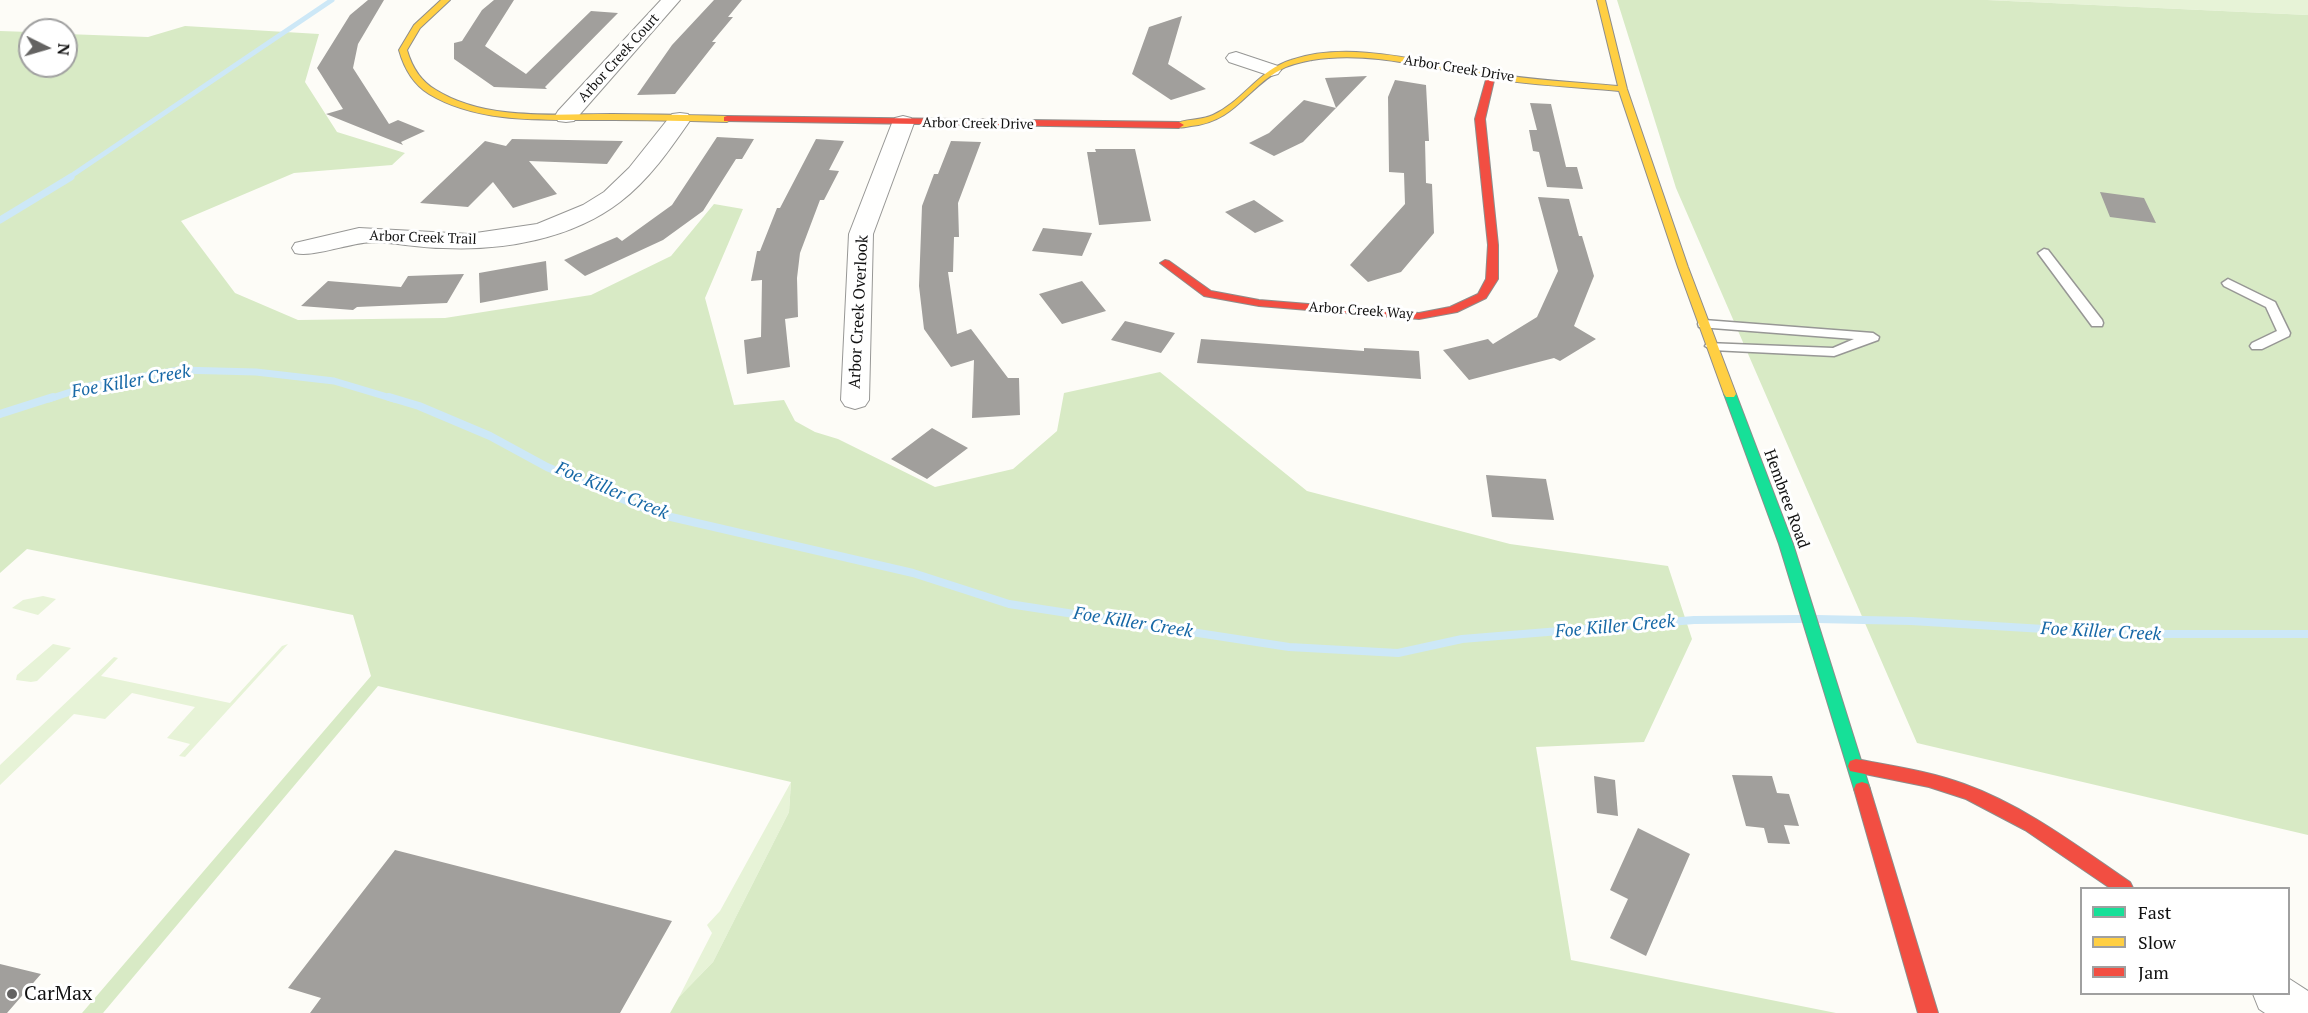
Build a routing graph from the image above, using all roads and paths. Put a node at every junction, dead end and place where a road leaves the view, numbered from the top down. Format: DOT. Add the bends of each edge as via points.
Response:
graph roads {
  1 [pos="446,0"];
  2 [pos="671,0"];
  3 [pos="1601,0"];
  4 [pos="1236,58"];
  5 [pos="1271,70"];
  6 [pos="1491,76"];
  7 [pos="1623,89"];
  8 [pos="566,116"];
  9 [pos="680,119"];
  10 [pos="903,123"];
  11 [pos="304,248"];
  12 [pos="2044,253"];
  13 [pos="1165,263"];
  14 [pos="2228,283"];
  15 [pos="2097,323"];
  16 [pos="1704,324"];
  17 [pos="1712,346"];
  18 [pos="2257,346"];
  19 [pos="855,400"];
  20 [pos="1856,766"];
  21 [pos="2122,887"];
  22 [pos="2278,995"];
  23 [pos="1928,1013"];
  24 [pos="2301,1013"];
  1 -- 8 [label="street, Arbor Creek Drive" via="417,27 403,50 409,71 428,89 456,104 488,112"];
  2 -- 8 [label="street, Arbor Creek Court"];
  3 -- 7 [label="street, Hembree Road"];
  4 -- 5 [label="street"];
  5 -- 6 [label="street, Arbor Creek Drive" via="1295,61 1353,55"];
  5 -- 10 [label="street, Arbor Creek Drive" via="1233,108 1212,120 1190,124"];
  6 -- 7 [label="street, Arbor Creek Drive"];
  6 -- 13 [label="street, Arbor Creek Way" via="1480,119 1493,245 1492,279 1482,296 1452,310 1419,316 1258,303 1208,294"];
  7 -- 16 [label="street, Hembree Road"];
  8 -- 9 [label="street, Arbor Creek Drive"];
  9 -- 10 [label="street, Arbor Creek Drive"];
  9 -- 11 [label="street, Arbor Creek Trail" via="631,180 606,202 573,220 529,233 484,240 369,235 341,237"];
  10 -- 19 [label="street, Arbor Creek Overlook" via="861,234"];
  12 -- 15 [label="lane"];
  14 -- 18 [label="lane" via="2271,305 2284,333"];
  16 -- 17 [label="street, Hembree Road"];
  16 -- 17 [label="lane" via="1873,337 1834,352"];
  17 -- 20 [label="street, Hembree Road" via="1786,544"];
  20 -- 21 [label="street" via="1932,782 2008,811"];
  20 -- 23 [label="street, Hembree Road"];
  22 -- 24 [label="street"];
}
